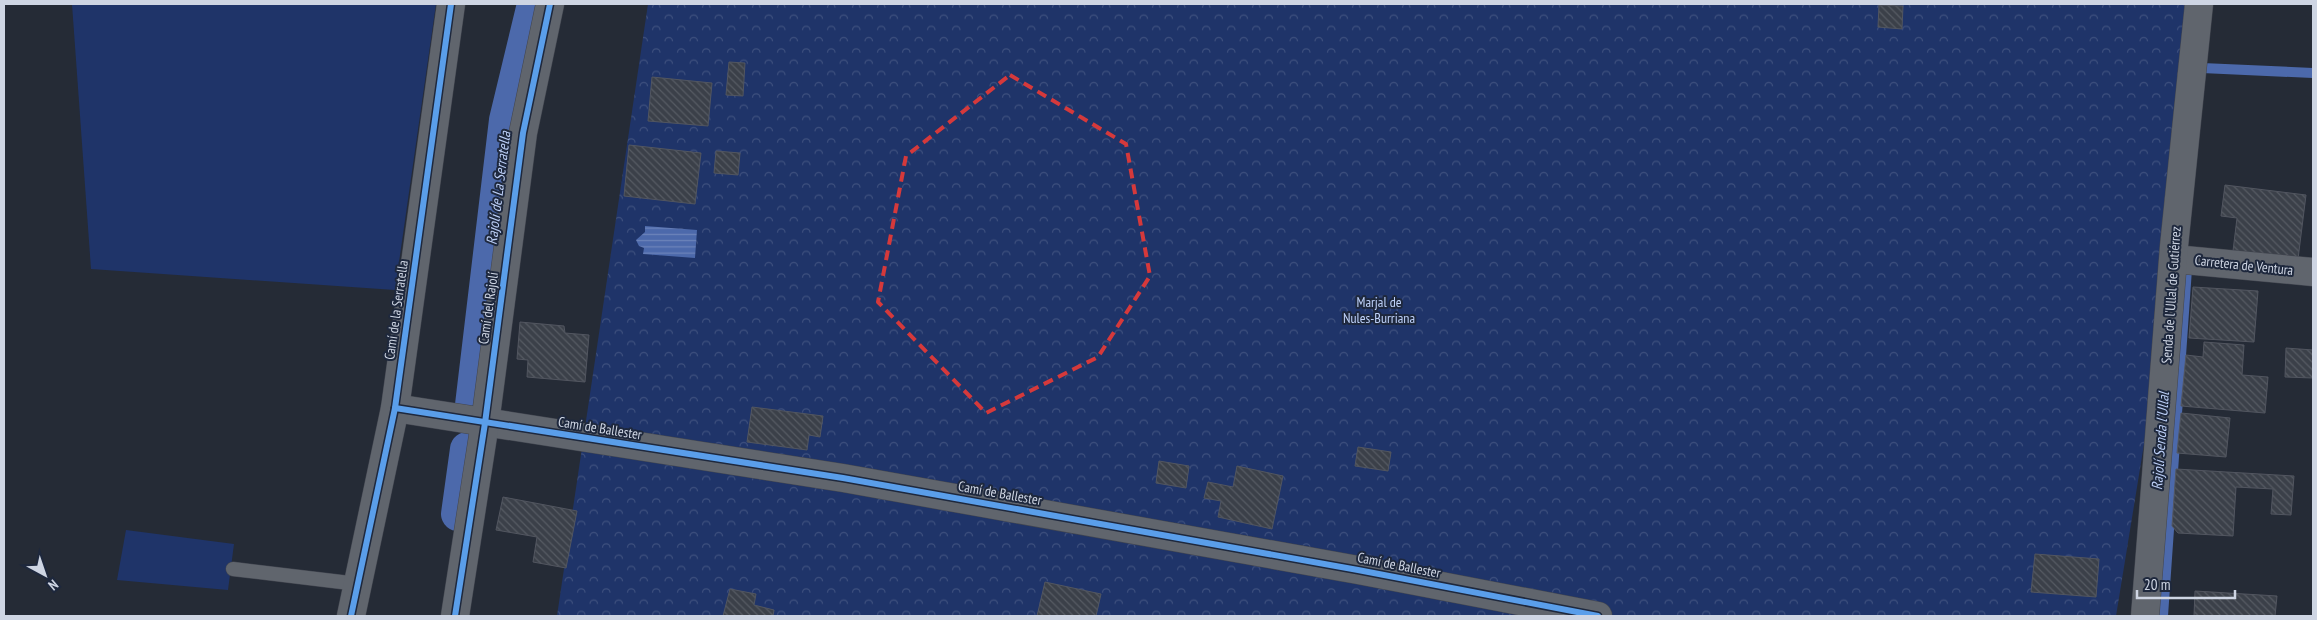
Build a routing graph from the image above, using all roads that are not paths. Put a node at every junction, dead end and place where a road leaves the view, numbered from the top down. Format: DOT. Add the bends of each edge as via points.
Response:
graph roads {
  1 [pos="451,4"];
  2 [pos="550,4"];
  3 [pos="2199,4"];
  4 [pos="2174,260"];
  5 [pos="2313,272"];
  6 [pos="395,408"];
  7 [pos="485,423"];
  8 [pos="233,569"];
  9 [pos="358,584"];
  10 [pos="351,616"];
  11 [pos="455,616"];
  12 [pos="1598,616"];
  13 [pos="2145,616"];
  1 -- 6 [label="street, Camí de la Serratella"];
  2 -- 7 [label="street, Camí del Rajolí" via="524,133"];
  3 -- 4 [label="street, Senda de l'Ullal de Gutiérrez"];
  4 -- 5 [label="street, Carretera de Ventura"];
  4 -- 13 [label="street, Senda de l'Ullal de Gutiérrez"];
  6 -- 7 [label="street, Camí de Ballester"];
  6 -- 9 [label="street, Camí de la Serratella"];
  7 -- 11 [label="street, Camí del Rajolí"];
  7 -- 12 [label="street, Camí de Ballester" via="843,478"];
  8 -- 9 [label="lane"];
  9 -- 10 [label="street, Camí de la Serratella"];
}
